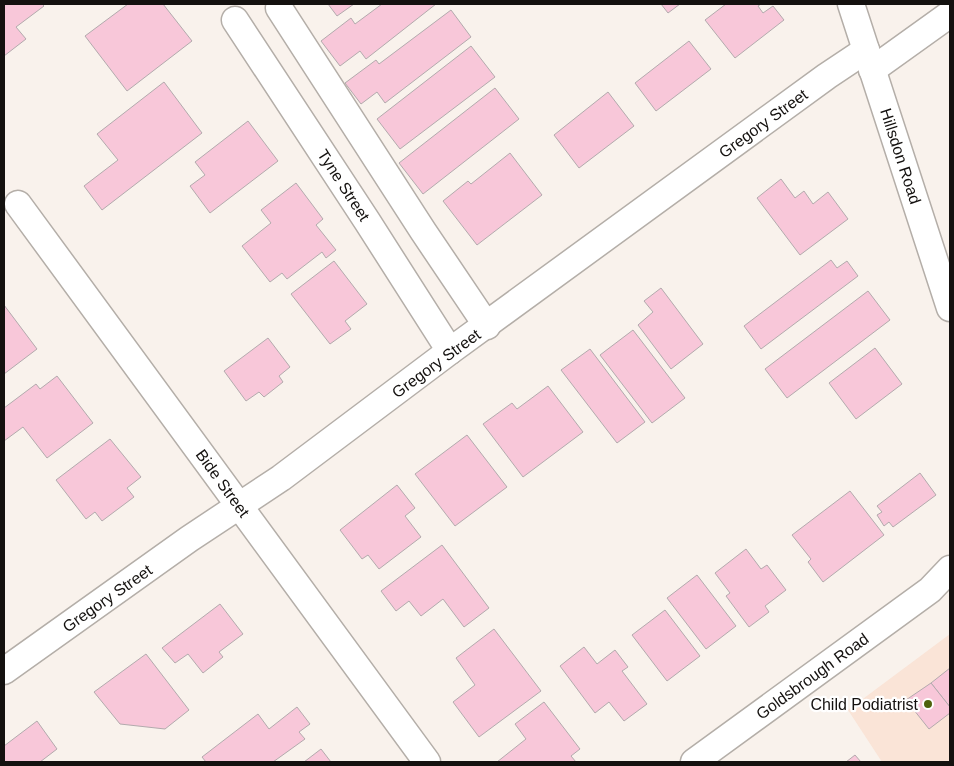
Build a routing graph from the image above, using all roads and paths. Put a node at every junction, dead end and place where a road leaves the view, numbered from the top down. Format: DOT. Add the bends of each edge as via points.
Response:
graph roads {
  1 [pos="851,4"];
  2 [pos="279,8"];
  3 [pos="950,14"];
  4 [pos="235,20"];
  5 [pos="869,60"];
  6 [pos="18,204"];
  7 [pos="950,308"];
  8 [pos="487,326"];
  9 [pos="450,351"];
  10 [pos="239,506"];
  11 [pos="950,569"];
  12 [pos="940,585"];
  13 [pos="4,670"];
  14 [pos="427,762"];
  15 [pos="694,762"];
  1 -- 5 [label="street, Hillsdon Road"];
  2 -- 8 [label="street"];
  3 -- 5 [label="street, Gregory Street"];
  4 -- 9 [label="street, Tyne Street"];
  5 -- 7 [label="street, Hillsdon Road"];
  5 -- 8 [label="street, Gregory Street" via="827,76"];
  6 -- 10 [label="street, Bide Street"];
  8 -- 9 [label="street, Gregory Street"];
  9 -- 10 [label="street, Gregory Street"];
  10 -- 13 [label="street, Gregory Street"];
  10 -- 14 [label="street, Bide Street"];
  11 -- 12 [label="street, Goldsbrough Road"];
  12 -- 15 [label="street, Goldsbrough Road"];
}
